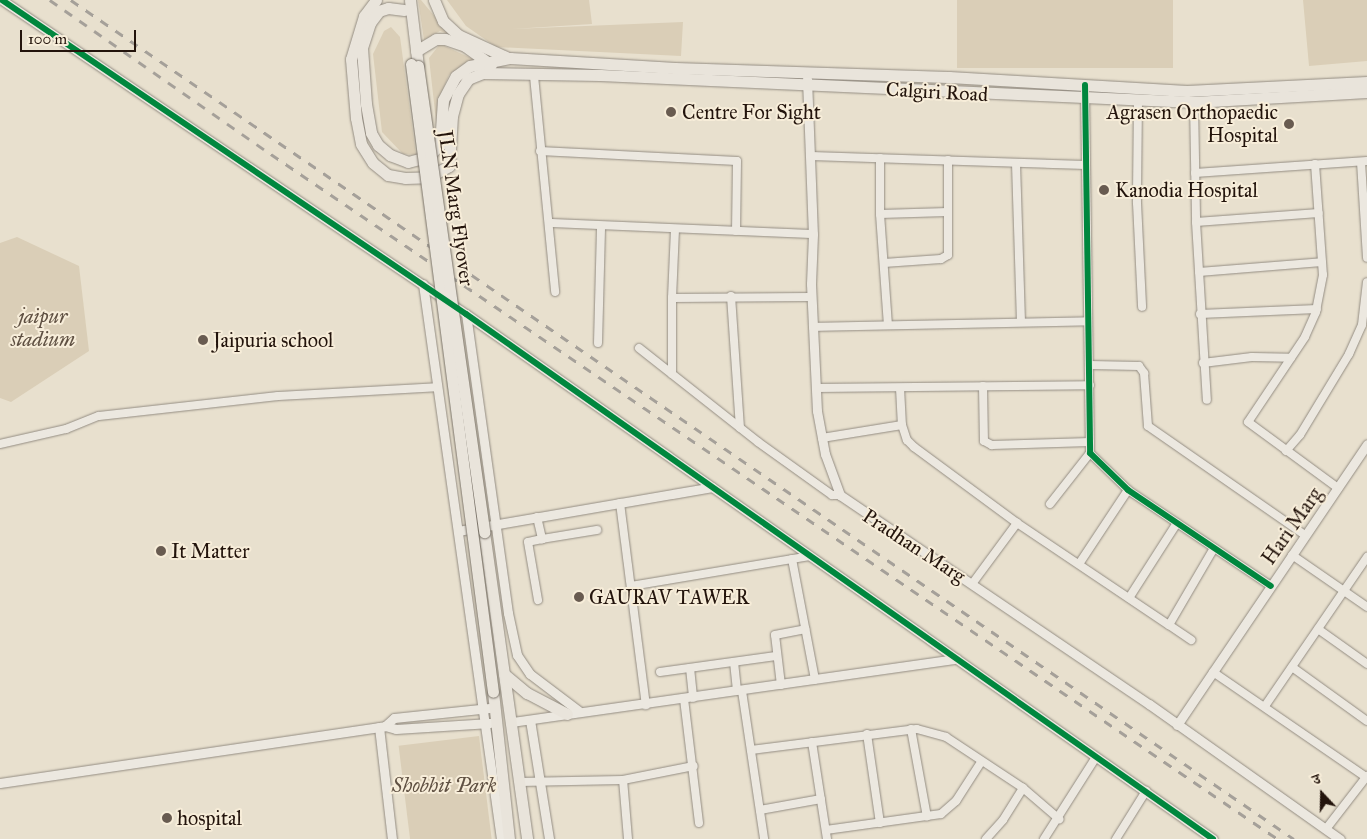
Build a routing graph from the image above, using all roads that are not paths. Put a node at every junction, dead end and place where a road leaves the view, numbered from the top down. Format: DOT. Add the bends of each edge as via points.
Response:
graph roads {
  1 [pos="2,0"];
  2 [pos="376,0"];
  3 [pos="434,0"];
  4 [pos="405,3"];
  5 [pos="416,52"];
  6 [pos="510,58"];
  7 [pos="488,62"];
  8 [pos="414,65"];
  9 [pos="749,70"];
  10 [pos="806,73"];
  11 [pos="501,74"];
  12 [pos="534,76"];
  13 [pos="1367,82"];
  14 [pos="748,84"];
  15 [pos="1085,85"];
  16 [pos="807,87"];
  17 [pos="1367,92"];
  18 [pos="1085,99"];
  19 [pos="1138,100"];
  20 [pos="1194,102"];
  21 [pos="540,151"];
  22 [pos="811,156"];
  23 [pos="880,158"];
  24 [pos="948,160"];
  25 [pos="1364,161"];
  26 [pos="1016,163"];
  27 [pos="1315,164"];
  28 [pos="1086,165"];
  29 [pos="1195,173"];
  30 [pos="948,212"];
  31 [pos="1319,213"];
  32 [pos="880,214"];
  33 [pos="1196,222"];
  34 [pos="550,223"];
  35 [pos="601,226"];
  36 [pos="675,229"];
  37 [pos="736,231"];
  38 [pos="813,234"];
  39 [pos="1367,258"];
  40 [pos="1322,262"];
  41 [pos="884,263"];
  42 [pos="1199,272"];
  43 [pos="1367,282"];
  44 [pos="422,284"];
  45 [pos="555,292"];
  46 [pos="731,296"];
  47 [pos="811,297"];
  48 [pos="672,298"];
  49 [pos="1142,307"];
  50 [pos="1317,308"];
  51 [pos="466,314"];
  52 [pos="1200,314"];
  53 [pos="1088,321"];
  54 [pos="1021,322"];
  55 [pos="888,326"];
  56 [pos="813,327"];
  57 [pos="598,343"];
  58 [pos="639,348"];
  59 [pos="1291,358"];
  60 [pos="1203,363"];
  61 [pos="1090,366"];
  62 [pos="672,374"];
  63 [pos="1090,385"];
  64 [pos="982,386"];
  65 [pos="437,387"];
  66 [pos="816,388"];
  67 [pos="900,388"];
  68 [pos="1207,400"];
  69 [pos="902,425"];
  70 [pos="740,428"];
  71 [pos="822,438"];
  72 [pos="1090,442"];
  73 [pos="0,444"];
  74 [pos="1367,444"];
  75 [pos="1286,451"];
  76 [pos="1090,453"];
  77 [pos="712,487"];
  78 [pos="1338,488"];
  79 [pos="1128,490"];
  80 [pos="840,496"];
  81 [pos="620,503"];
  82 [pos="1050,504"];
  83 [pos="537,517"];
  84 [pos="1017,523"];
  85 [pos="1177,523"];
  86 [pos="497,524"];
  87 [pos="597,530"];
  88 [pos="458,531"];
  89 [pos="1305,535"];
  90 [pos="542,539"];
  91 [pos="1214,548"];
  92 [pos="1292,554"];
  93 [pos="810,556"];
  94 [pos="1367,557"];
  95 [pos="792,559"];
  96 [pos="1079,564"];
  97 [pos="972,584"];
  98 [pos="630,586"];
  99 [pos="1271,586"];
  100 [pos="1343,590"];
  101 [pos="1129,598"];
  102 [pos="538,600"];
  103 [pos="1367,607"];
  104 [pos="1168,625"];
  105 [pos="805,629"];
  106 [pos="1318,629"];
  107 [pos="1190,640"];
  108 [pos="776,656"];
  109 [pos="957,659"];
  110 [pos="734,662"];
  111 [pos="1367,664"];
  112 [pos="1292,667"];
  113 [pos="690,668"];
  114 [pos="660,672"];
  115 [pos="1213,672"];
  116 [pos="504,674"];
  117 [pos="815,680"];
  118 [pos="781,685"];
  119 [pos="740,691"];
  120 [pos="689,699"];
  121 [pos="646,705"];
  122 [pos="1265,706"];
  123 [pos="490,708"];
  124 [pos="579,711"];
  125 [pos="566,714"];
  126 [pos="530,720"];
  127 [pos="492,722"];
  128 [pos="512,722"];
  129 [pos="1367,722"];
  130 [pos="1177,725"];
  131 [pos="382,726"];
  132 [pos="911,729"];
  133 [pos="867,734"];
  134 [pos="812,742"];
  135 [pos="751,750"];
  136 [pos="1096,757"];
  137 [pos="981,762"];
  138 [pos="694,766"];
  139 [pos="1367,777"];
  140 [pos="541,780"];
  141 [pos="623,780"];
  142 [pos="520,782"];
  143 [pos="0,783"];
  144 [pos="1023,788"];
  145 [pos="1146,791"];
  146 [pos="821,799"];
  147 [pos="760,810"];
  148 [pos="928,817"];
  149 [pos="1059,819"];
  150 [pos="700,823"];
  151 [pos="880,823"];
  152 [pos="1326,829"];
  153 [pos="826,830"];
  154 [pos="392,839"];
  155 [pos="501,839"];
  156 [pos="510,839"];
  157 [pos="527,839"];
  158 [pos="549,839"];
  159 [pos="628,839"];
  160 [pos="764,839"];
  161 [pos="828,839"];
  162 [pos="986,839"];
  163 [pos="1044,839"];
  164 [pos="1116,839"];
  165 [pos="1213,839"];
  166 [pos="1340,839"];
  1 -- 44 [label="street"];
  2 -- 11 [label="main road, Calgiri Road" via="356,35 351,59 352,87 361,144 373,163 388,174 429,177 449,166 452,116 458,94 468,79 483,73"];
  3 -- 6 [label="main road" via="443,21 458,35 496,55"];
  4 -- 5 [label="main road, JLN Marg Flyover"];
  4 -- 7 [label="main road" via="379,11 370,23 362,48 371,133 378,145 390,155 400,161 416,162 435,151 442,134 443,100 450,83 470,66"];
  4 -- 8 [label="main road, JLN Marg Flyover"];
  5 -- 7 [label="main road" via="436,39 445,39 465,46"];
  5 -- 8 [label="main road, JLN Marg Flyover"];
  6 -- 7 [label="main road"];
  6 -- 9 [label="main road, Calgiri Road"];
  7 -- 11 [label="main road"];
  8 -- 116 [label="main road, JLN Marg Flyover, bridge"];
  8 -- 123 [label="main road, JLN Marg Flyover, bridge" via="493,692"];
  9 -- 10 [label="main road, Calgiri Road"];
  9 -- 14 [label="main road"];
  10 -- 15 [label="main road, Calgiri Road"];
  10 -- 16 [label="street"];
  11 -- 12 [label="main road, Calgiri Road"];
  12 -- 14 [label="main road, Calgiri Road" via="600,75"];
  12 -- 21 [label="street"];
  13 -- 15 [label="main road, Calgiri Road" via="1187,91"];
  14 -- 16 [label="main road, Calgiri Road"];
  15 -- 18 [label="street"];
  16 -- 18 [label="main road, Calgiri Road"];
  16 -- 22 [label="street"];
  17 -- 20 [label="main road, Calgiri Road"];
  18 -- 19 [label="main road, Calgiri Road"];
  18 -- 28 [label="street"];
  19 -- 20 [label="main road, Calgiri Road"];
  19 -- 49 [label="street" via="1137,203"];
  20 -- 29 [label="street"];
  21 -- 34 [label="street"];
  21 -- 37 [label="street" via="737,161"];
  22 -- 23 [label="street"];
  22 -- 38 [label="street"];
  23 -- 24 [label="street"];
  23 -- 32 [label="street"];
  24 -- 26 [label="street"];
  24 -- 30 [label="street"];
  25 -- 27 [label="street"];
  25 -- 39 [label="street"];
  26 -- 28 [label="street"];
  26 -- 54 [label="street"];
  27 -- 29 [label="street"];
  27 -- 31 [label="street"];
  28 -- 53 [label="street"];
  29 -- 33 [label="street"];
  30 -- 32 [label="street"];
  30 -- 41 [label="street" via="948,255 941,260"];
  31 -- 33 [label="street"];
  31 -- 40 [label="street"];
  32 -- 41 [label="street"];
  33 -- 42 [label="street"];
  34 -- 35 [label="street"];
  34 -- 45 [label="street"];
  35 -- 36 [label="street"];
  35 -- 57 [label="street"];
  36 -- 37 [label="street"];
  36 -- 48 [label="street"];
  37 -- 38 [label="street"];
  38 -- 47 [label="street"];
  40 -- 42 [label="street"];
  40 -- 50 [label="street"];
  41 -- 55 [label="street"];
  42 -- 52 [label="street"];
  43 -- 75 [label="street" via="1362,325 1349,354 1300,435"];
  44 -- 51 [label="street"];
  44 -- 65 [label="street"];
  46 -- 47 [label="street"];
  46 -- 48 [label="street"];
  46 -- 70 [label="street"];
  47 -- 56 [label="street"];
  48 -- 62 [label="street"];
  50 -- 52 [label="street"];
  50 -- 59 [label="street"];
  51 -- 77 [label="street"];
  51 -- 86 [label="street"];
  52 -- 60 [label="street"];
  53 -- 54 [label="street"];
  53 -- 61 [label="street"];
  54 -- 55 [label="street"];
  55 -- 56 [label="street"];
  56 -- 66 [label="street"];
  58 -- 62 [label="street"];
  59 -- 60 [label="street"];
  59 -- 75 [label="street" via="1248,422"];
  60 -- 68 [label="street"];
  61 -- 63 [label="street"];
  61 -- 89 [label="street" via="1139,366 1144,374 1148,426"];
  62 -- 70 [label="street"];
  63 -- 64 [label="street"];
  63 -- 72 [label="street"];
  64 -- 67 [label="street"];
  64 -- 72 [label="street" via="984,441 992,445"];
  65 -- 73 [label="street" via="278,396 98,416 66,430"];
  65 -- 88 [label="street"];
  66 -- 67 [label="street"];
  66 -- 71 [label="street"];
  67 -- 69 [label="street"];
  69 -- 71 [label="street"];
  69 -- 84 [label="street" via="907,440 914,447"];
  70 -- 80 [label="street" via="832,495"];
  71 -- 80 [label="street" via="831,477"];
  72 -- 76 [label="street"];
  74 -- 78 [label="street, Hari Marg"];
  75 -- 78 [label="street"];
  76 -- 79 [label="street"];
  76 -- 82 [label="street"];
  77 -- 81 [label="street"];
  77 -- 93 [label="street"];
  78 -- 89 [label="street, Hari Marg"];
  79 -- 85 [label="street"];
  79 -- 96 [label="street"];
  80 -- 97 [label="street, Pradhan Marg"];
  81 -- 83 [label="street"];
  81 -- 98 [label="street"];
  83 -- 86 [label="street"];
  83 -- 90 [label="street"];
  84 -- 96 [label="street"];
  84 -- 97 [label="street"];
  85 -- 91 [label="street"];
  85 -- 101 [label="street"];
  86 -- 88 [label="street"];
  86 -- 124 [label="street" via="517,656 530,674"];
  87 -- 90 [label="street"];
  88 -- 123 [label="street"];
  89 -- 92 [label="street, Hari Marg"];
  90 -- 102 [label="street" via="528,542"];
  91 -- 99 [label="street"];
  91 -- 104 [label="street"];
  92 -- 99 [label="street, Hari Marg"];
  92 -- 100 [label="street"];
  93 -- 95 [label="street"];
  93 -- 109 [label="street"];
  94 -- 100 [label="street"];
  95 -- 98 [label="street"];
  95 -- 105 [label="street"];
  96 -- 101 [label="street"];
  97 -- 130 [label="street, Pradhan Marg"];
  98 -- 121 [label="street"];
  99 -- 115 [label="street, Hari Marg"];
  100 -- 103 [label="street"];
  100 -- 106 [label="street"];
  101 -- 104 [label="street"];
  104 -- 107 [label="street"];
  105 -- 108 [label="street" via="775,635"];
  105 -- 117 [label="street"];
  106 -- 111 [label="street"];
  106 -- 112 [label="street"];
  108 -- 110 [label="street"];
  108 -- 118 [label="street"];
  109 -- 117 [label="street"];
  109 -- 136 [label="street"];
  110 -- 113 [label="street"];
  110 -- 119 [label="street"];
  112 -- 122 [label="street"];
  112 -- 129 [label="street"];
  113 -- 114 [label="street"];
  113 -- 120 [label="street"];
  115 -- 122 [label="street"];
  115 -- 130 [label="street, Hari Marg"];
  116 -- 125 [label="main road" via="527,693"];
  116 -- 128 [label="main road, JLN Marg Flyover"];
  117 -- 118 [label="street"];
  118 -- 119 [label="street"];
  119 -- 120 [label="street"];
  119 -- 135 [label="street"];
  120 -- 121 [label="street"];
  120 -- 138 [label="street"];
  121 -- 124 [label="street"];
  122 -- 139 [label="street"];
  123 -- 127 [label="main road, JLN Marg Flyover"];
  123 -- 131 [label="street" via="394,718"];
  124 -- 125 [label="street"];
  125 -- 126 [label="street"];
  126 -- 128 [label="street"];
  126 -- 140 [label="street"];
  127 -- 131 [label="street" via="396,729"];
  127 -- 155 [label="street"];
  127 -- 156 [label="main road, JLN Marg Flyover"];
  128 -- 142 [label="main road, JLN Marg Flyover"];
  130 -- 152 [label="street, Pradhan Marg"];
  131 -- 143 [label="street"];
  131 -- 154 [label="street"];
  132 -- 133 [label="street"];
  132 -- 137 [label="street" via="946,737"];
  132 -- 148 [label="street"];
  133 -- 134 [label="street"];
  133 -- 151 [label="street"];
  134 -- 135 [label="street"];
  134 -- 146 [label="street"];
  135 -- 147 [label="street"];
  136 -- 145 [label="street"];
  136 -- 149 [label="street"];
  137 -- 144 [label="street"];
  137 -- 148 [label="street" via="956,801 941,814"];
  138 -- 141 [label="street"];
  138 -- 150 [label="street"];
  139 -- 152 [label="street"];
  140 -- 141 [label="street"];
  140 -- 142 [label="street"];
  140 -- 158 [label="street"];
  141 -- 159 [label="street"];
  142 -- 157 [label="main road, JLN Marg Flyover"];
  144 -- 149 [label="street"];
  144 -- 162 [label="street" via="1003,820"];
  145 -- 164 [label="street"];
  145 -- 165 [label="street"];
  146 -- 147 [label="street"];
  146 -- 153 [label="street"];
  147 -- 160 [label="street"];
  148 -- 151 [label="street"];
  149 -- 163 [label="street"];
  151 -- 153 [label="street"];
  152 -- 166 [label="street, Pradhan Marg"];
  153 -- 161 [label="street"];
}
